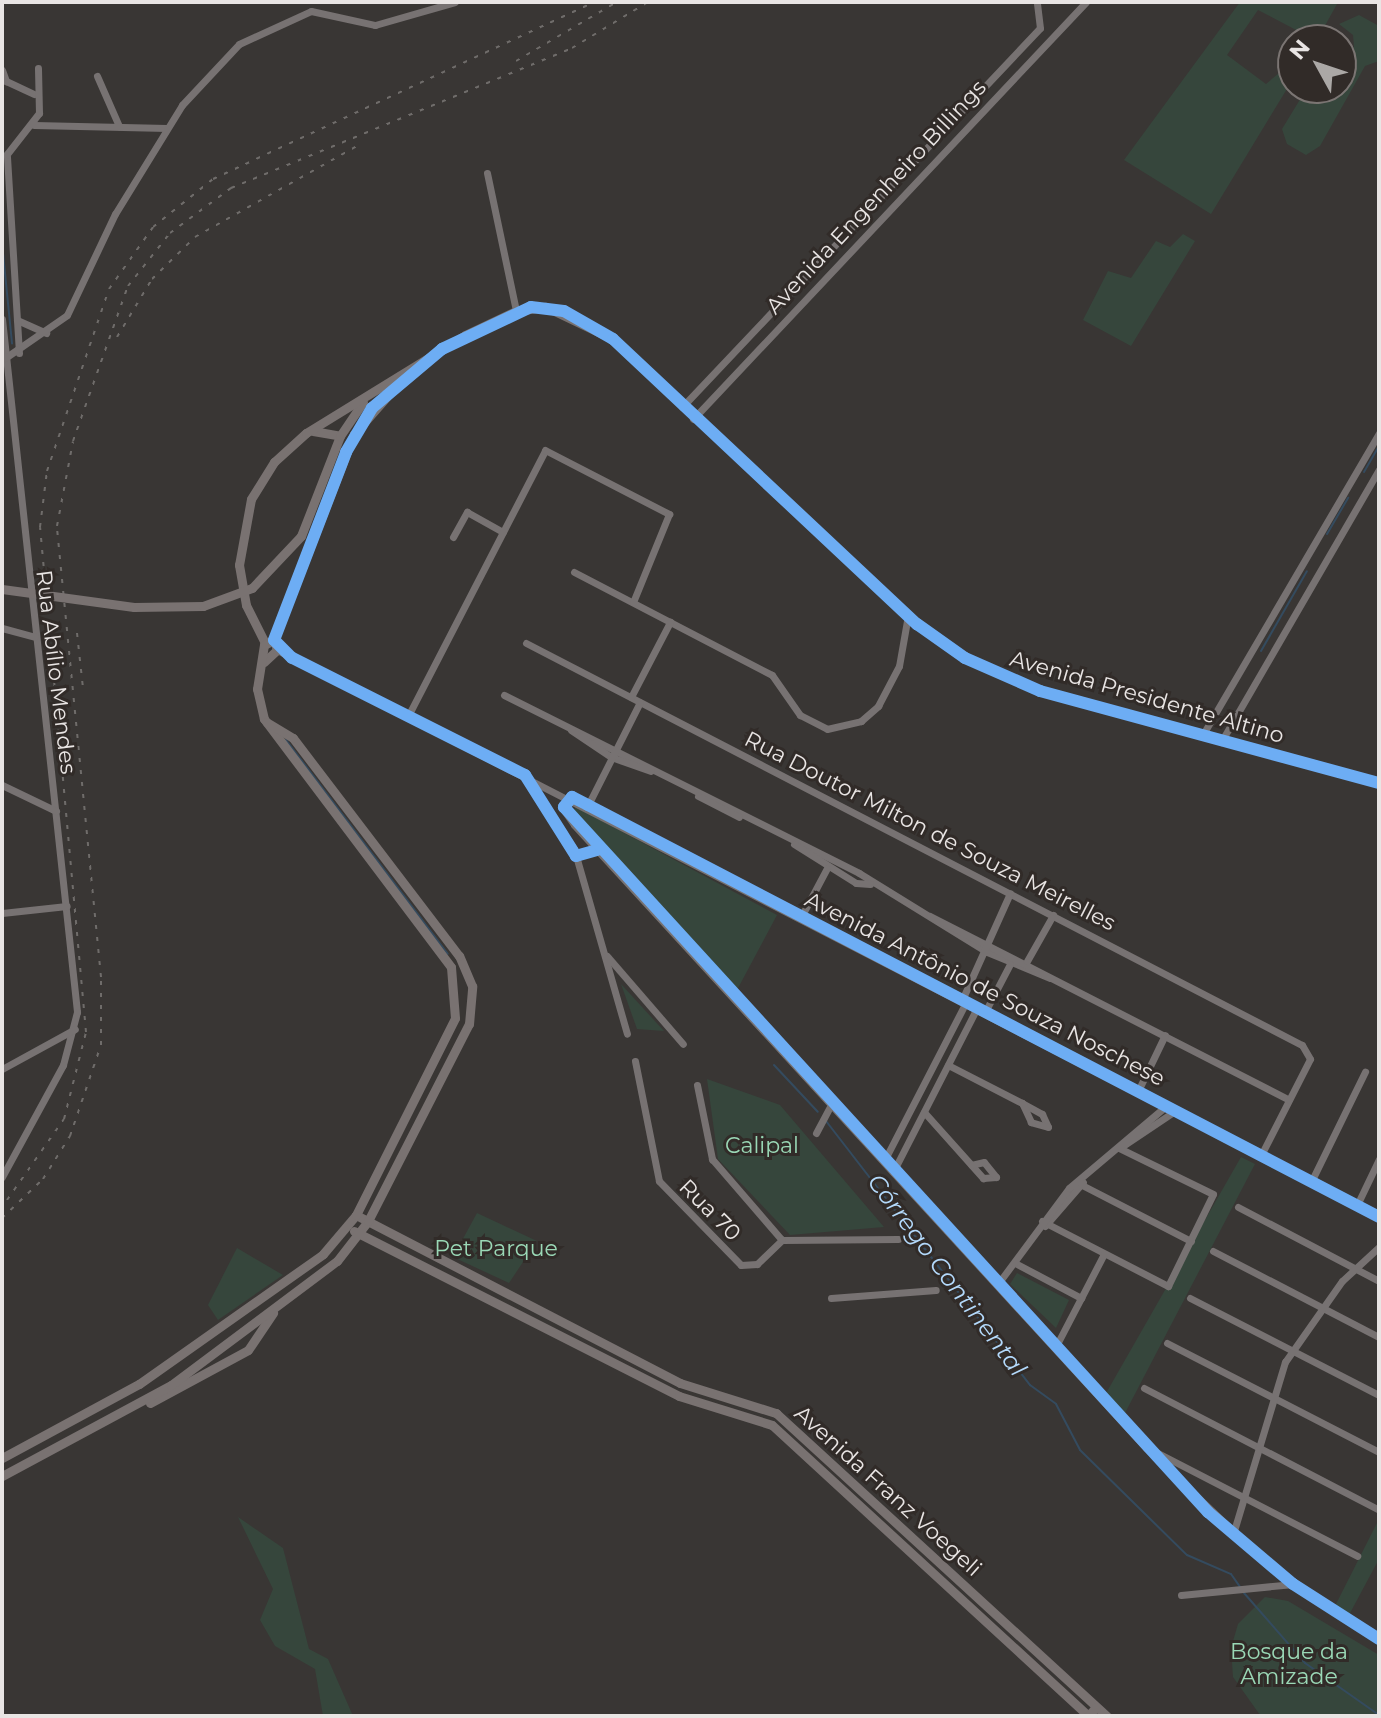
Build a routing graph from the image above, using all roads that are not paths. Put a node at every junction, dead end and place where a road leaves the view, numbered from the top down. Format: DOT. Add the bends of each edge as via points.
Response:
graph roads {
  1 [pos="455,2"];
  2 [pos="1037,2"];
  3 [pos="1086,2"];
  4 [pos="1035,34"];
  5 [pos="1045,43"];
  6 [pos="38,68"];
  7 [pos="2,70"];
  8 [pos="97,76"];
  9 [pos="34,94"];
  10 [pos="34,125"];
  11 [pos="119,126"];
  12 [pos="167,128"];
  13 [pos="487,173"];
  14 [pos="905,173"];
  15 [pos="914,182"];
  16 [pos="516,311"];
  17 [pos="2,319"];
  18 [pos="17,320"];
  19 [pos="760,324"];
  20 [pos="46,333"];
  21 [pos="771,336"];
  22 [pos="19,353"];
  23 [pos="5,358"];
  24 [pos="422,362"];
  25 [pos="369,396"];
  26 [pos="684,405"];
  27 [pos="696,416"];
  28 [pos="306,433"];
  29 [pos="1379,433"];
  30 [pos="340,436"];
  31 [pos="1379,469"];
  32 [pos="503,532"];
  33 [pos="453,537"];
  34 [pos="574,572"];
  35 [pos="2,589"];
  36 [pos="633,602"];
  37 [pos="908,615"];
  38 [pos="670,622"];
  39 [pos="2,628"];
  40 [pos="35,637"];
  41 [pos="526,643"];
  42 [pos="270,646"];
  43 [pos="1252,654"];
  44 [pos="1267,661"];
  45 [pos="504,695"];
  46 [pos="631,697"];
  47 [pos="640,702"];
  48 [pos="1218,712"];
  49 [pos="408,716"];
  50 [pos="1234,720"];
  51 [pos="571,730"];
  52 [pos="278,731"];
  53 [pos="1202,736"];
  54 [pos="1221,742"];
  55 [pos="616,749"];
  56 [pos="611,757"];
  57 [pos="651,771"];
  58 [pos="525,775"];
  59 [pos="1379,783"];
  60 [pos="2,785"];
  61 [pos="572,797"];
  62 [pos="588,805"];
  63 [pos="56,811"];
  64 [pos="794,844"];
  65 [pos="597,850"];
  66 [pos="576,856"];
  67 [pos="827,868"];
  68 [pos="870,884"];
  69 [pos="1010,893"];
  70 [pos="67,906"];
  71 [pos="2,913"];
  72 [pos="1053,915"];
  73 [pos="930,916"];
  74 [pos="801,917"];
  75 [pos="985,940"];
  76 [pos="987,952"];
  77 [pos="606,954"];
  78 [pos="1027,961"];
  79 [pos="1010,964"];
  80 [pos="1050,978"];
  81 [pos="964,1001"];
  82 [pos="977,1008"];
  83 [pos="457,1009"];
  84 [pos="985,1012"];
  85 [pos="471,1016"];
  86 [pos="453,1024"];
  87 [pos="75,1029"];
  88 [pos="953,1030"];
  89 [pos="627,1034"];
  90 [pos="963,1035"];
  91 [pos="1165,1035"];
  92 [pos="463,1037"];
  93 [pos="683,1044"];
  94 [pos="635,1061"];
  95 [pos="948,1065"];
  96 [pos="2,1069"];
  97 [pos="1365,1072"];
  98 [pos="697,1085"];
  99 [pos="1138,1091"];
  100 [pos="1289,1100"];
  101 [pos="832,1103"];
  102 [pos="1022,1103"];
  103 [pos="1166,1106"];
  104 [pos="1175,1111"];
  105 [pos="924,1112"];
  106 [pos="816,1133"];
  107 [pos="1119,1148"];
  108 [pos="1261,1155"];
  109 [pos="1379,1159"];
  110 [pos="884,1161"];
  111 [pos="971,1165"];
  112 [pos="893,1172"];
  113 [pos="2,1177"];
  114 [pos="1311,1182"];
  115 [pos="1081,1183"];
  116 [pos="1357,1205"];
  117 [pos="1238,1207"];
  118 [pos="356,1215"];
  119 [pos="1379,1217"];
  120 [pos="368,1221"];
  121 [pos="1043,1225"];
  122 [pos="347,1228"];
  123 [pos="359,1234"];
  124 [pos="898,1239"];
  125 [pos="782,1240"];
  126 [pos="1191,1241"];
  127 [pos="1379,1247"];
  128 [pos="1213,1251"];
  129 [pos="1104,1254"];
  130 [pos="1015,1263"];
  131 [pos="1354,1267"];
  132 [pos="462,1268"];
  133 [pos="453,1278"];
  134 [pos="1379,1281"];
  135 [pos="997,1285"];
  136 [pos="936,1290"];
  137 [pos="831,1298"];
  138 [pos="1081,1298"];
  139 [pos="1190,1298"];
  140 [pos="1321,1307"];
  141 [pos="275,1310"];
  142 [pos="232,1321"];
  143 [pos="246,1333"];
  144 [pos="1379,1337"];
  145 [pos="1167,1343"];
  146 [pos="1055,1348"];
  147 [pos="1292,1350"];
  148 [pos="186,1354"];
  149 [pos="237,1357"];
  150 [pos="633,1372"];
  151 [pos="662,1374"];
  152 [pos="1144,1388"];
  153 [pos="173,1389"];
  154 [pos="1379,1395"];
  155 [pos="1270,1397"];
  156 [pos="749,1401"];
  157 [pos="763,1406"];
  158 [pos="753,1416"];
  159 [pos="43,1437"];
  160 [pos="1255,1445"];
  161 [pos="1146,1448"];
  162 [pos="1379,1452"];
  163 [pos="40,1456"];
  164 [pos="2,1458"];
  165 [pos="2,1476"];
  166 [pos="1241,1496"];
  167 [pos="1379,1510"];
  168 [pos="1233,1534"];
  169 [pos="1357,1556"];
  170 [pos="1293,1584"];
  171 [pos="1181,1595"];
  172 [pos="1379,1639"];
  173 [pos="1096,1707"];
  174 [pos="1088,1716"];
  175 [pos="1107,1716"];
  1 -- 12 [label="street" via="389,24 320,10 270,25 201,80"];
  2 -- 4 [label="street" via="1042,18"];
  3 -- 5 [label="street, Avenida Engenheiro Billings"];
  4 -- 5 [label="street"];
  4 -- 14 [label="street, Avenida Engenheiro Billings"];
  5 -- 15 [label="street, Avenida Engenheiro Billings"];
  6 -- 9 [label="street" via="43,76"];
  7 -- 9 [label="street" via="6,81"];
  8 -- 11 [label="street"];
  9 -- 10 [label="street"];
  10 -- 11 [label="street"];
  10 -- 18 [label="street" via="7,154"];
  11 -- 12 [label="street"];
  12 -- 20 [label="street" via="67,315"];
  13 -- 16 [label="street"];
  14 -- 15 [label="street"];
  14 -- 19 [label="street, Avenida Engenheiro Billings"];
  15 -- 21 [label="street, Avenida Engenheiro Billings"];
  16 -- 24 [label="main road, Avenida Presidente Altino"];
  16 -- 26 [label="main road, Avenida Presidente Altino" via="564,311 647,370"];
  17 -- 23 [label="street, Rua Abílio Mendes"];
  18 -- 20 [label="street"];
  18 -- 22 [label="street"];
  19 -- 21 [label="street"];
  19 -- 26 [label="street, Avenida Engenheiro Billings"];
  20 -- 22 [label="street"];
  21 -- 27 [label="street, Avenida Engenheiro Billings"];
  22 -- 23 [label="street"];
  23 -- 40 [label="street, Rua Abílio Mendes"];
  24 -- 25 [label="main road, Avenida Presidente Altino"];
  24 -- 42 [label="main road, Avenida Presidente Altino" via="354,434"];
  25 -- 28 [label="main road, Avenida Presidente Altino"];
  25 -- 30 [label="main road, Avenida Presidente Altino"];
  26 -- 27 [label="main road, Avenida Presidente Altino"];
  27 -- 37 [label="main road, Avenida Presidente Altino"];
  28 -- 30 [label="main road"];
  28 -- 42 [label="main road, Avenida Presidente Altino" via="274,462 251,499 239,578"];
  29 -- 43 [label="street"];
  30 -- 35 [label="main road, Avenida Presidente Altino, bridge" via="301,536 252,588 203,606 134,607"];
  31 -- 44 [label="street"];
  32 -- 33 [label="street" via="467,512"];
  32 -- 36 [label="street" via="546,450 669,514"];
  32 -- 49 [label="street"];
  34 -- 36 [label="street"];
  36 -- 38 [label="street"];
  37 -- 38 [label="street" via="886,694 861,721 836,729 800,715 772,675"];
  37 -- 53 [label="main road, Avenida Presidente Altino" via="1007,680"];
  38 -- 46 [label="street"];
  39 -- 40 [label="street"];
  40 -- 63 [label="street, Rua Abílio Mendes"];
  41 -- 46 [label="street, Rua Doutor Milton de Souza Meirelles"];
  42 -- 49 [label="street, Avenida Antônio de Souza Noschese"];
  42 -- 52 [label="main road" via="257,696 266,722"];
  43 -- 44 [label="street"];
  43 -- 48 [label="street"];
  44 -- 50 [label="street"];
  45 -- 51 [label="street"];
  46 -- 47 [label="street, Rua Doutor Milton de Souza Meirelles"];
  47 -- 55 [label="street"];
  47 -- 69 [label="street, Rua Doutor Milton de Souza Meirelles"];
  48 -- 50 [label="street"];
  48 -- 53 [label="street"];
  49 -- 58 [label="street, Avenida Antônio de Souza Noschese"];
  50 -- 54 [label="street"];
  51 -- 55 [label="street"];
  51 -- 56 [label="street"];
  52 -- 83 [label="main road" via="448,962"];
  52 -- 85 [label="main road" via="461,958 472,986"];
  53 -- 54 [label="main road, Avenida Presidente Altino"];
  54 -- 59 [label="main road, Avenida Presidente Altino"];
  55 -- 56 [label="street"];
  55 -- 57 [label="street"];
  56 -- 57 [label="street"];
  56 -- 62 [label="street"];
  57 -- 64 [label="street"];
  58 -- 61 [label="street, Avenida Antônio de Souza Noschese"];
  58 -- 66 [label="street"];
  60 -- 63 [label="street"];
  61 -- 62 [label="street, Avenida Antônio de Souza Noschese"];
  61 -- 65 [label="street" via="564,812"];
  62 -- 74 [label="street, Avenida Antônio de Souza Noschese"];
  63 -- 70 [label="street, Rua Abílio Mendes"];
  64 -- 67 [label="street"];
  64 -- 68 [label="street"];
  65 -- 66 [label="street"];
  65 -- 101 [label="street"];
  66 -- 77 [label="street"];
  67 -- 68 [label="street"];
  67 -- 74 [label="street"];
  68 -- 73 [label="street"];
  69 -- 72 [label="street, Rua Doutor Milton de Souza Meirelles"];
  69 -- 75 [label="street"];
  70 -- 71 [label="street"];
  70 -- 87 [label="street, Rua Abílio Mendes"];
  72 -- 78 [label="street"];
  72 -- 100 [label="street, Rua Doutor Milton de Souza Meirelles" via="1282,1033 1310,1059"];
  73 -- 75 [label="street"];
  73 -- 76 [label="street"];
  74 -- 81 [label="street, Avenida Antônio de Souza Noschese"];
  75 -- 76 [label="street"];
  75 -- 78 [label="street"];
  76 -- 79 [label="street"];
  76 -- 81 [label="street"];
  77 -- 89 [label="street"];
  77 -- 93 [label="street"];
  78 -- 80 [label="street"];
  79 -- 80 [label="street"];
  79 -- 84 [label="street"];
  80 -- 91 [label="street"];
  81 -- 82 [label="street, Avenida Antônio de Souza Noschese"];
  81 -- 88 [label="street"];
  82 -- 84 [label="street, Avenida Antônio de Souza Noschese"];
  82 -- 90 [label="street"];
  83 -- 85 [label="main road" via="464,1020"];
  83 -- 86 [label="main road"];
  84 -- 99 [label="street, Avenida Antônio de Souza Noschese"];
  85 -- 92 [label="main road"];
  86 -- 92 [label="main road" via="463,1026"];
  86 -- 118 [label="main road"];
  87 -- 96 [label="street"];
  87 -- 113 [label="street"];
  88 -- 90 [label="street"];
  88 -- 110 [label="street"];
  90 -- 95 [label="street"];
  91 -- 99 [label="street"];
  91 -- 100 [label="street"];
  92 -- 120 [label="main road"];
  94 -- 125 [label="street, Rua 70" via="656,1170 669,1198 745,1266"];
  95 -- 102 [label="street"];
  95 -- 105 [label="street"];
  97 -- 114 [label="street"];
  98 -- 125 [label="street" via="712,1159"];
  99 -- 103 [label="street, Avenida Antônio de Souza Noschese"];
  100 -- 108 [label="street"];
  101 -- 106 [label="street"];
  101 -- 110 [label="street"];
  103 -- 104 [label="street, Avenida Antônio de Souza Noschese"];
  103 -- 107 [label="street"];
  104 -- 107 [label="street"];
  104 -- 108 [label="street, Avenida Antônio de Souza Noschese"];
  105 -- 111 [label="street"];
  105 -- 112 [label="street"];
  107 -- 115 [label="street"];
  107 -- 126 [label="street" via="1213,1194"];
  108 -- 114 [label="street, Avenida Antônio de Souza Noschese"];
  109 -- 116 [label="street"];
  110 -- 112 [label="street"];
  112 -- 135 [label="street"];
  114 -- 116 [label="street, Avenida Antônio de Souza Noschese"];
  115 -- 121 [label="street"];
  115 -- 126 [label="street"];
  116 -- 119 [label="street, Avenida Antônio de Souza Noschese"];
  117 -- 131 [label="street"];
  118 -- 120 [label="main road, Avenida Franz Voegeli"];
  118 -- 122 [label="main road"];
  120 -- 123 [label="main road"];
  120 -- 132 [label="main road, Avenida Franz Voegeli"];
  121 -- 129 [label="street"];
  121 -- 130 [label="street"];
  122 -- 123 [label="main road, Avenida Franz Voegeli"];
  122 -- 142 [label="main road" via="311,1265"];
  123 -- 133 [label="main road, Avenida Franz Voegeli"];
  123 -- 141 [label="main road"];
  124 -- 125 [label="street"];
  126 -- 129 [label="street" via="1168,1286"];
  127 -- 131 [label="street"];
  128 -- 140 [label="street"];
  129 -- 138 [label="street"];
  130 -- 135 [label="street"];
  130 -- 138 [label="street"];
  131 -- 134 [label="street"];
  131 -- 140 [label="street"];
  132 -- 133 [label="main road"];
  132 -- 151 [label="main road, Avenida Franz Voegeli"];
  133 -- 150 [label="main road, Avenida Franz Voegeli"];
  135 -- 146 [label="street"];
  136 -- 137 [label="street"];
  138 -- 146 [label="street"];
  139 -- 147 [label="street"];
  140 -- 144 [label="street"];
  140 -- 147 [label="street"];
  141 -- 143 [label="main road"];
  141 -- 149 [label="main road"];
  142 -- 143 [label="main road"];
  142 -- 148 [label="main road"];
  143 -- 149 [label="main road"];
  143 -- 153 [label="main road"];
  145 -- 155 [label="street"];
  146 -- 161 [label="street"];
  147 -- 154 [label="street"];
  147 -- 155 [label="street"];
  148 -- 153 [label="main road"];
  148 -- 159 [label="main road"];
  149 -- 153 [label="main road"];
  150 -- 151 [label="main road"];
  150 -- 158 [label="main road, Avenida Franz Voegeli" via="689,1400"];
  151 -- 156 [label="main road, Avenida Franz Voegeli"];
  152 -- 160 [label="street"];
  153 -- 163 [label="main road"];
  155 -- 160 [label="street"];
  155 -- 162 [label="street"];
  156 -- 157 [label="main road, Avenida Franz Voegeli"];
  156 -- 158 [label="main road"];
  157 -- 158 [label="main road"];
  157 -- 173 [label="main road, Avenida Franz Voegeli"];
  158 -- 174 [label="main road, Avenida Franz Voegeli"];
  159 -- 163 [label="street"];
  159 -- 164 [label="main road"];
  160 -- 166 [label="street"];
  160 -- 167 [label="street"];
  161 -- 166 [label="street"];
  161 -- 168 [label="street"];
  163 -- 165 [label="main road"];
  166 -- 168 [label="street"];
  166 -- 169 [label="street"];
  168 -- 170 [label="street"];
  170 -- 171 [label="street"];
  170 -- 172 [label="street"];
  173 -- 174 [label="main road"];
  173 -- 175 [label="main road, Avenida Franz Voegeli"];
}
